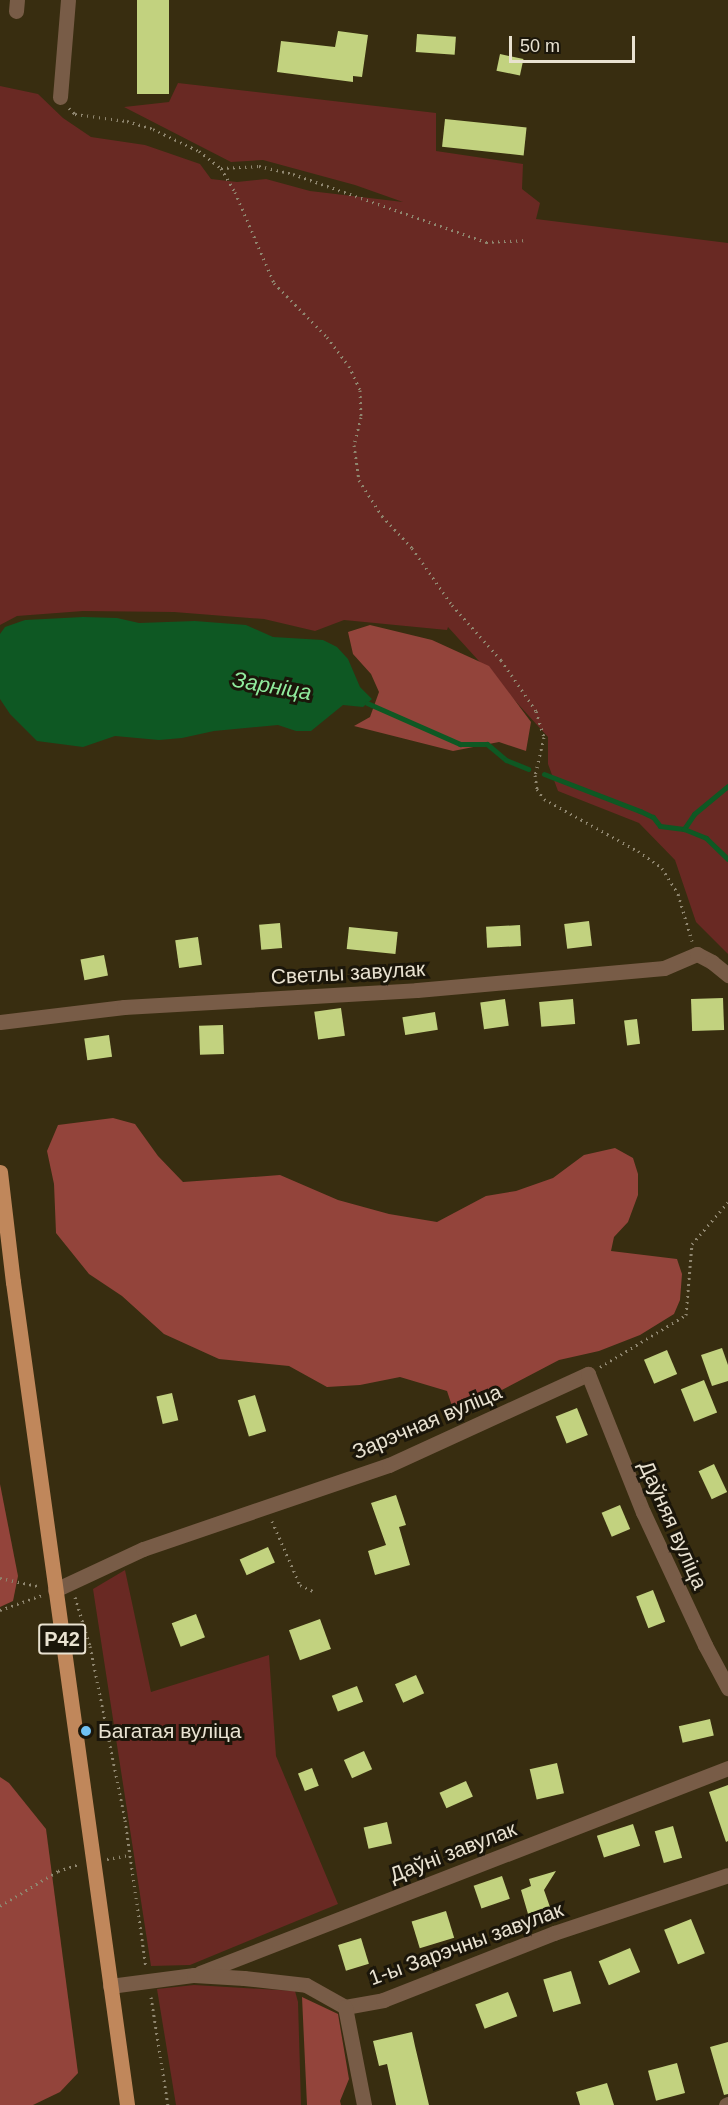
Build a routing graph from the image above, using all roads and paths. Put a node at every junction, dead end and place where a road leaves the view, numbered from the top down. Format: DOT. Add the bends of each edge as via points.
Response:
graph roads {
  1 [pos="69,0"];
  2 [pos="60,97"];
  3 [pos="221,168"];
  4 [pos="527,240"];
  5 [pos="697,954"];
  6 [pos="728,975"];
  7 [pos="2,1022"];
  8 [pos="0,1172"];
  9 [pos="728,1202"];
  10 [pos="588,1374"];
  11 [pos="265,1505"];
  12 [pos="0,1578"];
  13 [pos="71,1582"];
  14 [pos="55,1590"];
  15 [pos="315,1592"];
  16 [pos="0,1610"];
  17 [pos="728,1688"];
  18 [pos="728,1768"];
  19 [pos="130,1855"];
  20 [pos="93,1860"];
  21 [pos="728,1875"];
  22 [pos="0,1906"];
  23 [pos="194,1975"];
  24 [pos="148,1981"];
  25 [pos="110,1986"];
  26 [pos="345,2007"];
  27 [pos="127,2105"];
  28 [pos="168,2105"];
  29 [pos="364,2105"];
  1 -- 2 [label="street"];
  2 -- 3 [label="path" via="75,114 153,129 199,151"];
  3 -- 4 [label="path" via="259,166 293,174 486,242"];
  3 -- 5 [label="path" via="274,283 327,337 349,366 360,390 361,417 354,445 359,480 382,516 501,660 536,711 544,738 535,775 537,789 544,799 662,868 678,894"];
  5 -- 6 [label="street"];
  5 -- 7 [label="street, Светлы завулак" via="664,968 417,990 124,1007"];
  8 -- 14 [label="main road, Р42"];
  9 -- 10 [label="path" via="692,1244 686,1315"];
  10 -- 11 [label="street, Зарэчная вуліца" via="389,1466"];
  10 -- 17 [label="street, Даўняя вуліца" via="643,1512"];
  11 -- 13 [label="street, Зарэчная вуліца" via="143,1549"];
  11 -- 15 [label="path" via="300,1584"];
  12 -- 14 [label="path"];
  13 -- 14 [label="street, Зарэчная вуліца"];
  13 -- 19 [label="path" via="90,1646"];
  14 -- 16 [label="path"];
  14 -- 20 [label="main road, Р42"];
  18 -- 23 [label="street, Даўні завулак"];
  19 -- 20 [label="path"];
  19 -- 24 [label="path"];
  20 -- 22 [label="path" via="57,1871"];
  20 -- 25 [label="main road, Р42"];
  21 -- 26 [label="street, 1-ы Зарэчны завулак" via="554,1933 383,2000"];
  23 -- 24 [label="street"];
  23 -- 26 [label="street" via="306,1984"];
  24 -- 25 [label="street"];
  24 -- 28 [label="path"];
  25 -- 27 [label="main road, Р42"];
  26 -- 29 [label="street"];
}
